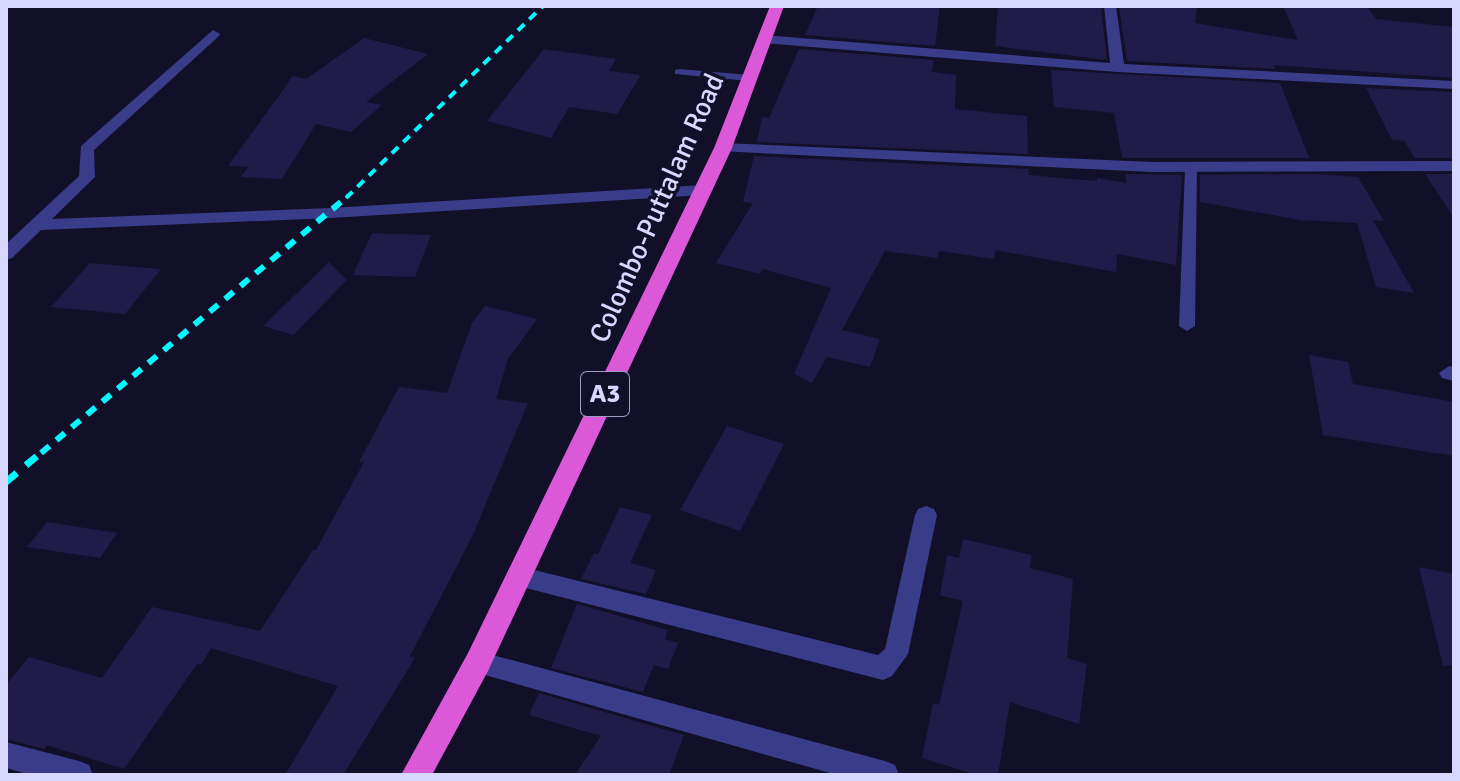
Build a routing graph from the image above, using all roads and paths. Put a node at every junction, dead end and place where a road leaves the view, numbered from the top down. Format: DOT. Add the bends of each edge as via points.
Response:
graph roads {
  1 [pos="777,6"];
  2 [pos="1110,6"];
  3 [pos="213,34"];
  4 [pos="763,39"];
  5 [pos="1117,68"];
  6 [pos="679,72"];
  7 [pos="749,78"];
  8 [pos="1454,85"];
  9 [pos="723,148"];
  10 [pos="1454,166"];
  11 [pos="1191,168"];
  12 [pos="703,190"];
  13 [pos="40,225"];
  14 [pos="6,254"];
  15 [pos="1187,326"];
  16 [pos="926,515"];
  17 [pos="518,576"];
  18 [pos="478,662"];
  19 [pos="6,755"];
  20 [pos="79,775"];
  21 [pos="416,775"];
  22 [pos="885,775"];
  1 -- 4 [label="highway, Colombo-Puttalam Road / A3"];
  2 -- 5 [label="street"];
  3 -- 13 [label="street" via="86,149 87,177"];
  4 -- 5 [label="street"];
  4 -- 7 [label="highway, Colombo-Puttalam Road / A3"];
  5 -- 8 [label="street"];
  6 -- 7 [label="lane"];
  7 -- 9 [label="highway, Colombo-Puttalam Road / A3"];
  9 -- 11 [label="street"];
  9 -- 12 [label="highway, Colombo-Puttalam Road / A3"];
  10 -- 11 [label="street"];
  11 -- 15 [label="lane"];
  12 -- 13 [label="street"];
  12 -- 17 [label="highway, Colombo-Puttalam Road / A3"];
  13 -- 14 [label="street"];
  16 -- 17 [label="street" via="896,654 883,668"];
  17 -- 18 [label="highway, Colombo-Puttalam Road / A3"];
  18 -- 21 [label="highway, Colombo-Puttalam Road / A3"];
  18 -- 22 [label="street"];
  19 -- 20 [label="street"];
}
